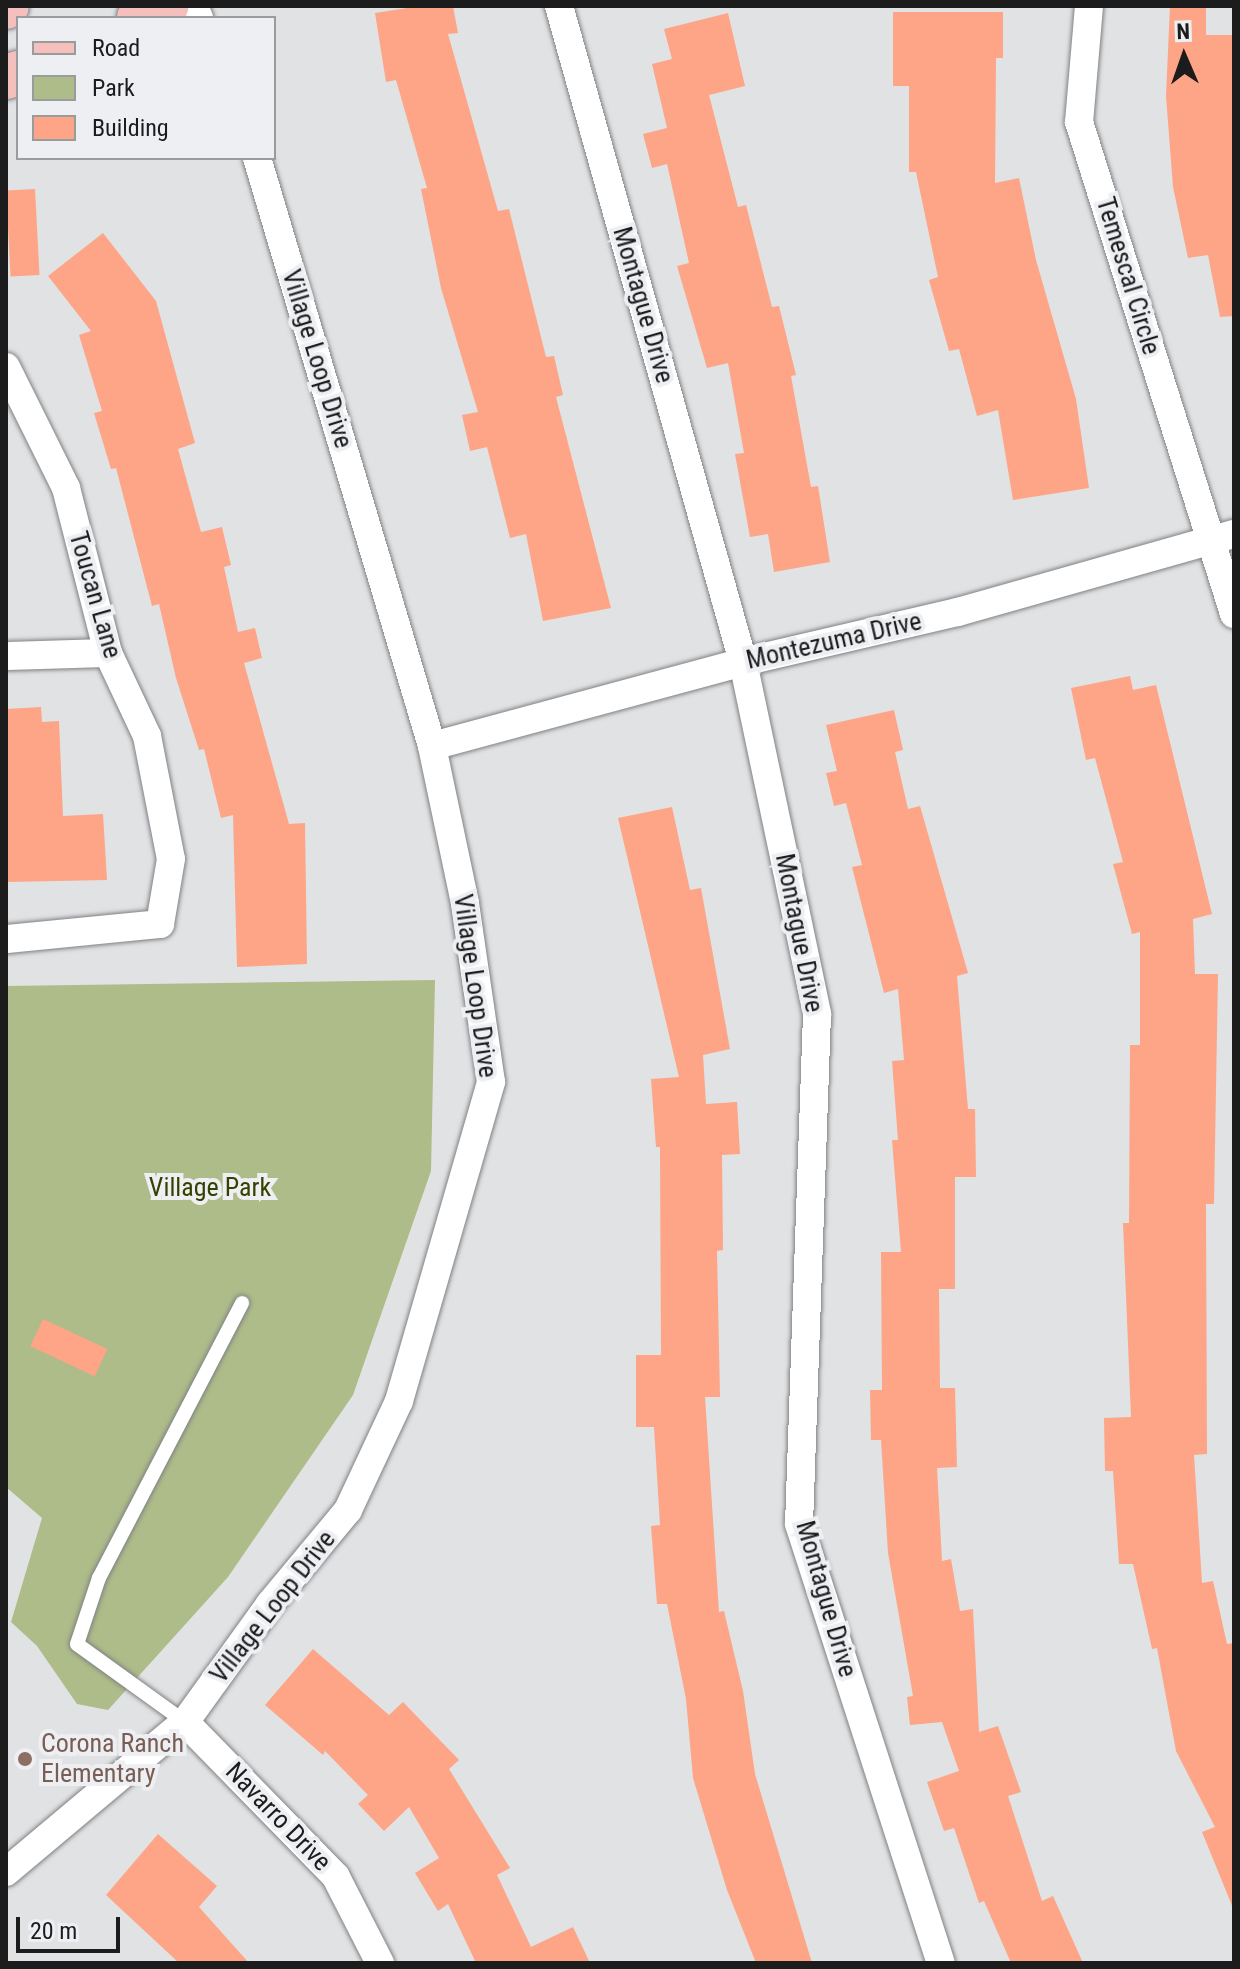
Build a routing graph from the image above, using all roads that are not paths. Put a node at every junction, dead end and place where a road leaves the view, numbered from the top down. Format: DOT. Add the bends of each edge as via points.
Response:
graph roads {
  1 [pos="166,6"];
  2 [pos="559,6"];
  3 [pos="1089,6"];
  4 [pos="144,16"];
  5 [pos="258,160"];
  6 [pos="6,367"];
  7 [pos="1222,537"];
  8 [pos="1234,614"];
  9 [pos="108,653"];
  10 [pos="6,656"];
  11 [pos="743,662"];
  12 [pos="432,746"];
  13 [pos="6,939"];
  14 [pos="242,1303"];
  15 [pos="185,1722"];
  16 [pos="6,1872"];
  17 [pos="380,1963"];
  18 [pos="941,1963"];
  1 -- 4 [label="main road"];
  2 -- 11 [label="street, Montague Drive"];
  3 -- 7 [label="street, Temescal Circle" via="1079,122"];
  5 -- 12 [label="street, Village Loop Drive"];
  6 -- 9 [label="street, Toucan Lane" via="66,488"];
  7 -- 8 [label="street, Temescal Circle"];
  7 -- 11 [label="street, Montezuma Drive" via="958,612"];
  9 -- 10 [label="street"];
  9 -- 13 [label="street, Toucan Lane" via="147,736 171,859 160,924"];
  11 -- 12 [label="street, Montezuma Drive"];
  11 -- 18 [label="street, Montague Drive" via="817,1014 799,1524"];
  12 -- 15 [label="street, Village Loop Drive" via="465,903 491,1082 399,1401 348,1510 270,1604"];
  14 -- 15 [label="lane" via="99,1578 77,1644"];
  15 -- 16 [label="street, Village Loop Drive"];
  15 -- 17 [label="street, Navarro Drive" via="336,1877"];
}
